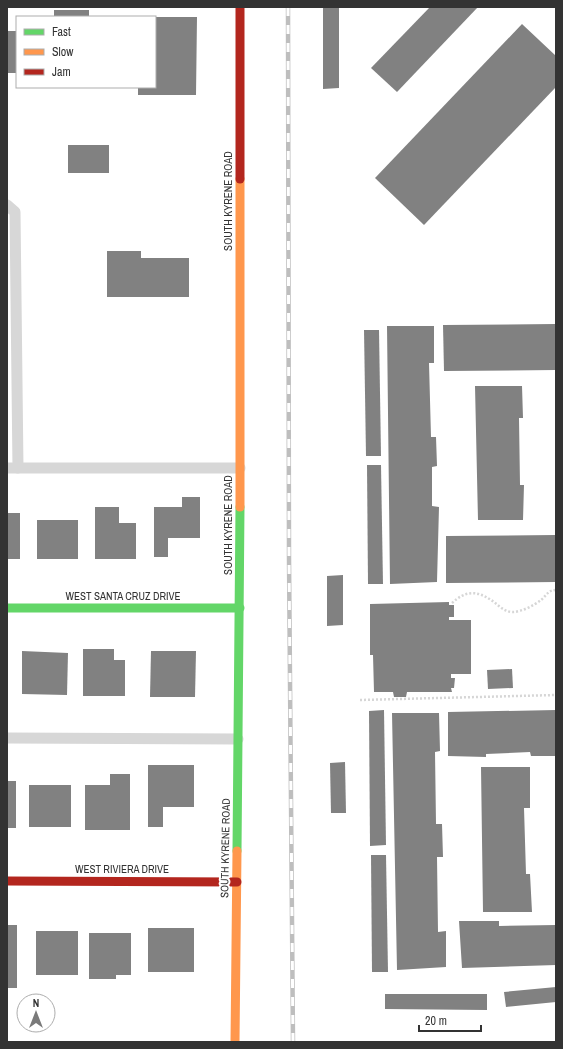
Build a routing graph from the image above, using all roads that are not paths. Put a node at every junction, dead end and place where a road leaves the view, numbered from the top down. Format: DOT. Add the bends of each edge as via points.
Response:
graph roads {
  1 [pos="240,7"];
  2 [pos="7,205"];
  3 [pos="12,468"];
  4 [pos="240,468"];
  5 [pos="7,608"];
  6 [pos="240,608"];
  7 [pos="7,738"];
  8 [pos="238,739"];
  9 [pos="7,880"];
  10 [pos="237,882"];
  11 [pos="235,1042"];
  1 -- 4 [label="street, SOUTH KYRENE ROAD"];
  2 -- 3 [label="lane" via="15,212"];
  3 -- 4 [label="lane"];
  4 -- 6 [label="street, SOUTH KYRENE ROAD"];
  5 -- 6 [label="street, WEST SANTA CRUZ DRIVE"];
  6 -- 8 [label="street, SOUTH KYRENE ROAD"];
  7 -- 8 [label="lane"];
  8 -- 10 [label="street, SOUTH KYRENE ROAD"];
  9 -- 10 [label="street, WEST RIVIERA DRIVE"];
  10 -- 11 [label="street, SOUTH KYRENE ROAD"];
}
